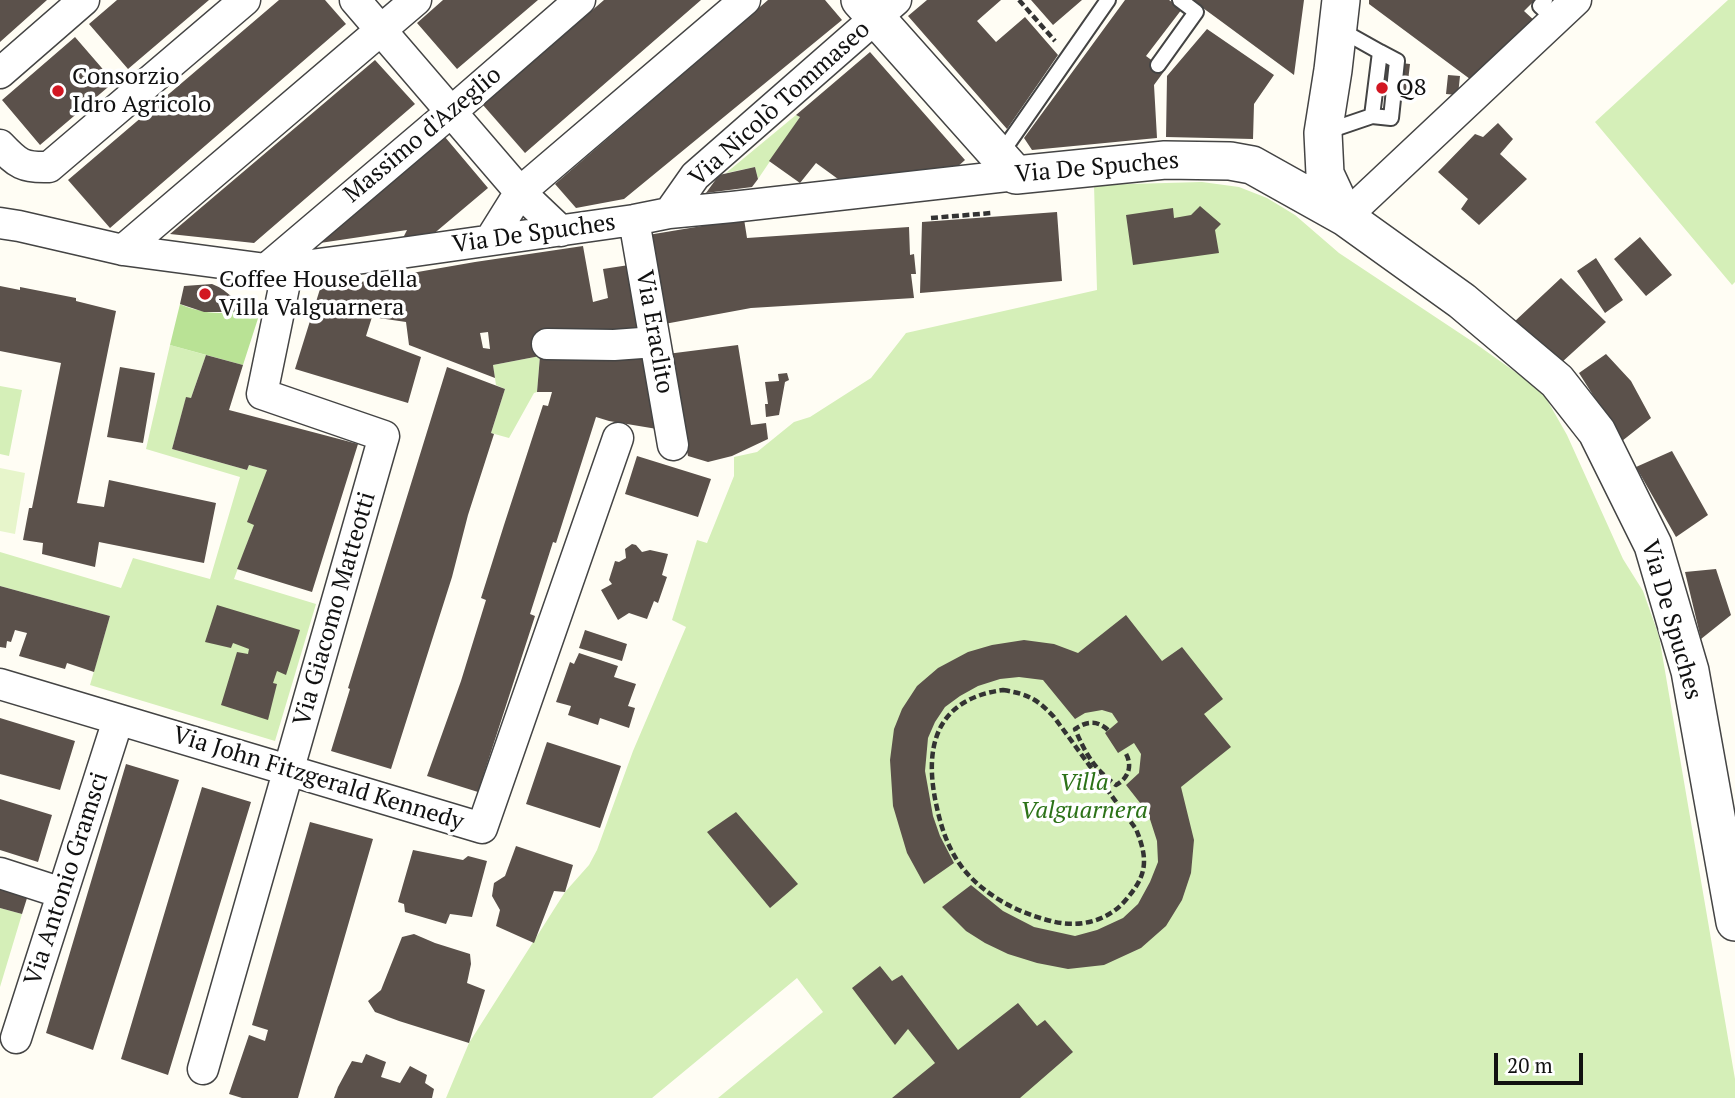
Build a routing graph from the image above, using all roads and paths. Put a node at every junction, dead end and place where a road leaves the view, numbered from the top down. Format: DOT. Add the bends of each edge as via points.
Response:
graph roads {
  1 [pos="85,0"];
  2 [pos="245,0"];
  3 [pos="355,0"];
  4 [pos="416,0"];
  5 [pos="580,0"];
  6 [pos="745,0"];
  7 [pos="1019,0"];
  8 [pos="1108,0"];
  9 [pos="1180,0"];
  10 [pos="878,6"];
  11 [pos="1559,7"];
  12 [pos="1338,9"];
  13 [pos="381,30"];
  14 [pos="1069,57"];
  15 [pos="1158,65"];
  16 [pos="0,73"];
  17 [pos="451,112"];
  18 [pos="1323,133"];
  19 [pos="0,145"];
  20 [pos="1008,165"];
  21 [pos="1252,166"];
  22 [pos="520,192"];
  23 [pos="669,213"];
  24 [pos="991,213"];
  25 [pos="1345,217"];
  26 [pos="932,218"];
  27 [pos="634,220"];
  28 [pos="0,223"];
  29 [pos="561,231"];
  30 [pos="491,240"];
  31 [pos="123,250"];
  32 [pos="277,268"];
  33 [pos="655,342"];
  34 [pos="547,344"];
  35 [pos="618,438"];
  36 [pos="673,445"];
  37 [pos="0,684"];
  38 [pos="966,701"];
  39 [pos="118,720"];
  40 [pos="1108,730"];
  41 [pos="1125,752"];
  42 [pos="289,771"];
  43 [pos="0,873"];
  44 [pos="62,893"];
  45 [pos="1735,922"];
  46 [pos="16,1038"];
  47 [pos="203,1069"];
  1 -- 16 [label="street"];
  2 -- 19 [label="street" via="50,167 30,168"];
  3 -- 13 [label="street"];
  4 -- 13 [label="street"];
  5 -- 17 [label="street, Massimo d'Azeglio"];
  6 -- 22 [label="street"];
  7 -- 14 [label="path"];
  8 -- 14 [label="lane"];
  9 -- 15 [label="lane" via="1196,12"];
  10 -- 20 [label="street"];
  10 -- 23 [label="street, Via Nicolò Tommaseo" via="695,176"];
  11 -- 25 [label="street"];
  12 -- 18 [label="street"];
  12 -- 18 [label="lane" via="1380,52 1372,116"];
  13 -- 17 [label="street"];
  13 -- 31 [label="street"];
  14 -- 20 [label="lane"];
  17 -- 22 [label="street"];
  17 -- 32 [label="street, Massimo d'Azeglio"];
  18 -- 21 [label="street" via="1288,160"];
  18 -- 25 [label="street" via="1325,174"];
  20 -- 21 [label="street, Via De Spuches" via="1165,160"];
  20 -- 23 [label="street, Via De Spuches"];
  21 -- 25 [label="street, Via De Spuches"];
  22 -- 29 [label="street"];
  22 -- 30 [label="street"];
  23 -- 27 [label="street, Via De Spuches"];
  24 -- 26 [label="path"];
  25 -- 45 [label="street, Via De Spuches" via="1462,301 1557,381 1597,432 1653,545 1690,671"];
  27 -- 29 [label="street, Via De Spuches"];
  27 -- 33 [label="street, Via Eraclito"];
  28 -- 31 [label="street, Via De Spuches"];
  29 -- 30 [label="street, Via De Spuches"];
  30 -- 32 [label="street, Via De Spuches"];
  31 -- 32 [label="street, Via De Spuches"];
  32 -- 42 [label="street, Via Giacomo Matteotti" via="262,394 384,436"];
  33 -- 34 [label="street"];
  33 -- 36 [label="street, Via Eraclito"];
  35 -- 42 [label="street, Via John Fitzgerald Kennedy" via="482,828"];
  37 -- 39 [label="street, Via John Fitzgerald Kennedy"];
  38 -- 38 [label="path" via="953,710 936,737 931,772 945,837 964,870 1015,909 1035,917 1083,924 1118,909 1144,869 1144,848 1136,830 1054,717 1023,693 1003,690"];
  39 -- 42 [label="street, Via John Fitzgerald Kennedy"];
  39 -- 44 [label="street, Via Antonio Gramsci"];
  40 -- 41 [label="path" via="1091,722 1075,729 1085,752 1116,785 1129,772"];
  42 -- 47 [label="street, Via Giacomo Matteotti"];
  43 -- 44 [label="street"];
  44 -- 46 [label="street, Via Antonio Gramsci"];
}
